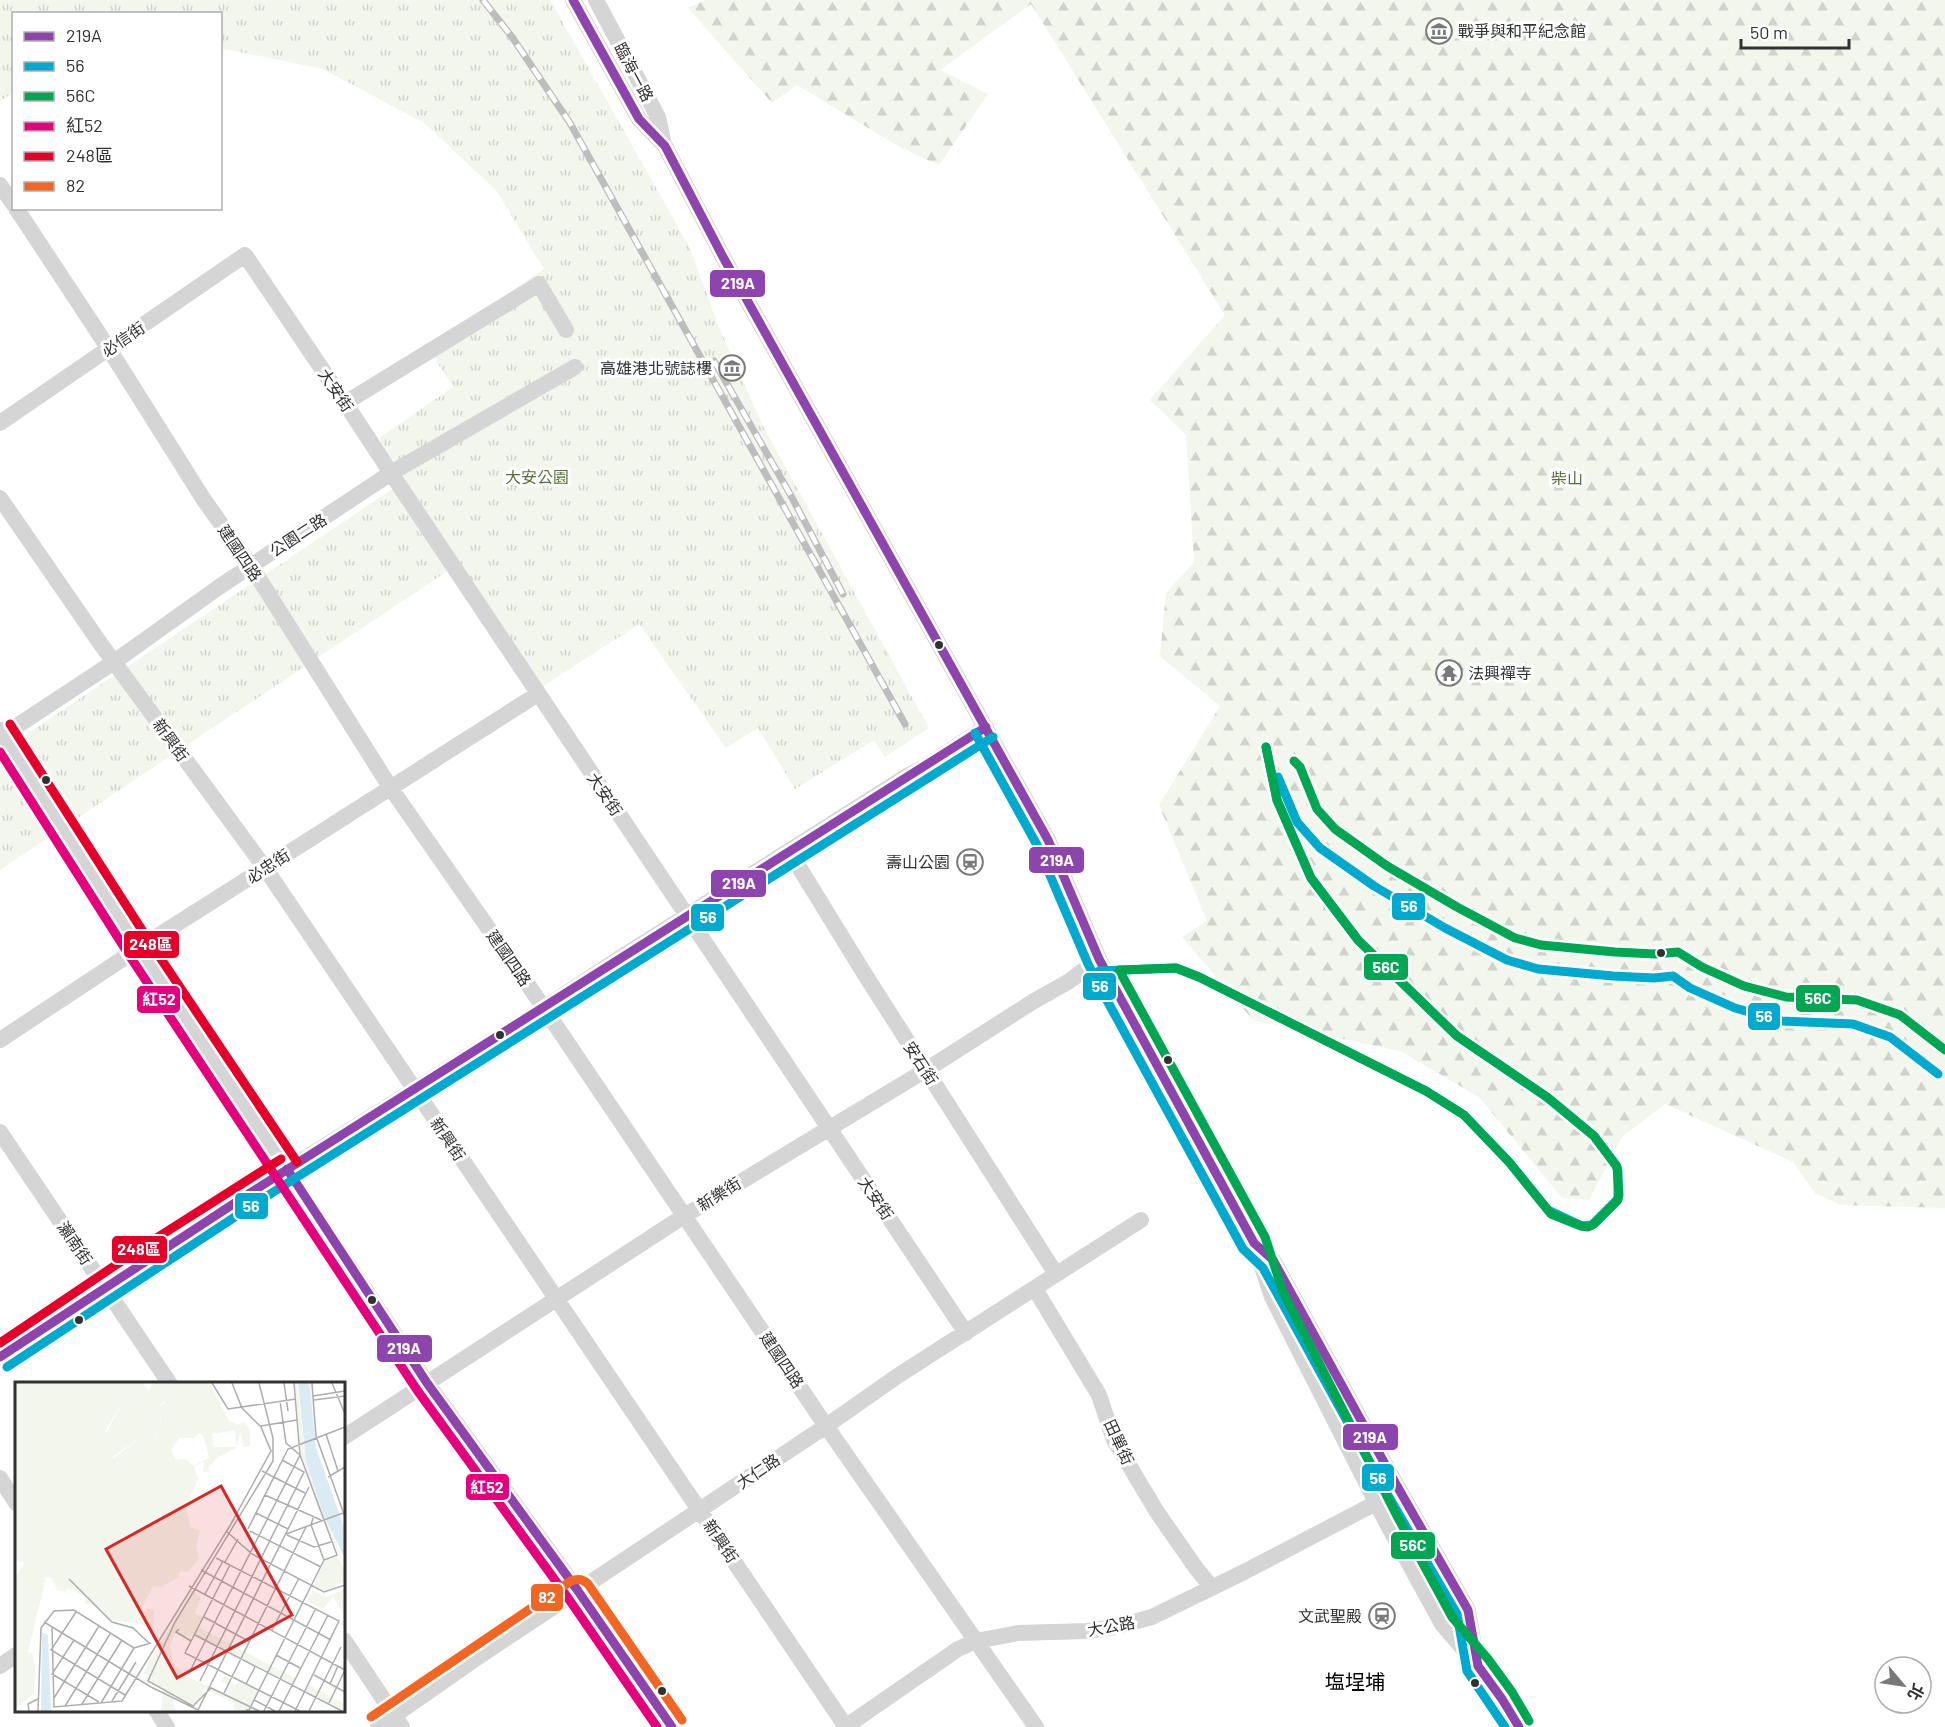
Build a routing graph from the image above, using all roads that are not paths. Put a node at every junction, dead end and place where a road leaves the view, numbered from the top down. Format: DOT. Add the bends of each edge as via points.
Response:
graph roads {
  1 [pos="573,0"];
  2 [pos="596,0"];
  3 [pos="665,146"];
  4 [pos="0,185"];
  5 [pos="12,203"];
  6 [pos="17,210"];
  7 [pos="245,255"];
  8 [pos="566,330"];
  9 [pos="109,349"];
  10 [pos="575,367"];
  11 [pos="345,402"];
  12 [pos="0,423"];
  13 [pos="391,473"];
  14 [pos="0,498"];
  15 [pos="251,566"];
  16 [pos="114,662"];
  17 [pos="538,694"];
  18 [pos="986,727"];
  19 [pos="1,734"];
  20 [pos="390,787"];
  21 [pos="789,851"];
  22 [pos="265,868"];
  23 [pos="687,915"];
  24 [pos="139,948"];
  25 [pos="1099,959"];
  26 [pos="544,1008"];
  27 [pos="0,1040"];
  28 [pos="926,1070"];
  29 [pos="414,1089"];
  30 [pos="830,1130"];
  31 [pos="0,1132"];
  32 [pos="287,1169"];
  33 [pos="684,1216"];
  34 [pos="1141,1220"];
  35 [pos="1254,1243"];
  36 [pos="1056,1274"];
  37 [pos="105,1287"];
  38 [pos="1035,1289"];
  39 [pos="556,1299"];
  40 [pos="966,1333"];
  41 [pos="0,1357"];
  42 [pos="169,1382"];
  43 [pos="427,1383"];
  44 [pos="826,1426"];
  45 [pos="345,1436"];
  46 [pos="0,1478"];
  47 [pos="15,1501"];
  48 [pos="1376,1503"];
  49 [pos="700,1510"];
  50 [pos="1212,1588"];
  51 [pos="578,1591"];
  52 [pos="976,1641"];
  53 [pos="345,1642"];
  54 [pos="15,1656"];
  55 [pos="0,1666"];
  56 [pos="1478,1666"];
  57 [pos="157,1712"];
  58 [pos="398,1721"];
  59 [pos="167,1727"];
  60 [pos="378,1727"];
  61 [pos="672,1727"];
  62 [pos="846,1727"];
  63 [pos="1036,1727"];
  64 [pos="1519,1727"];
  1 -- 3 [label="street" via="639,119"];
  2 -- 3 [label="street, 臨海一路" via="658,117"];
  3 -- 18 [label="street"];
  4 -- 5 [label="street, 建國四路"];
  6 -- 9 [label="street, 建國四路"];
  7 -- 9 [label="street, 必信街"];
  7 -- 11 [label="street, 大安街"];
  8 -- 11 [label="street" via="539,284"];
  9 -- 12 [label="street, 必信街"];
  9 -- 15 [label="street, 建國四路" via="204,500"];
  10 -- 13 [label="street, 公園二路"];
  11 -- 13 [label="street, 大安街"];
  13 -- 15 [label="street, 公園二路"];
  13 -- 17 [label="street, 大安街"];
  14 -- 16 [label="street, 新興街"];
  15 -- 16 [label="street, 公園二路"];
  15 -- 20 [label="street, 建國四路"];
  16 -- 19 [label="street, 公園二路"];
  16 -- 22 [label="street, 新興街"];
  17 -- 20 [label="street, 必忠街"];
  17 -- 23 [label="street, 大安街"];
  18 -- 21 [label="street"];
  18 -- 25 [label="street" via="1048,840"];
  19 -- 24 [label="street"];
  20 -- 22 [label="street, 必忠街"];
  20 -- 26 [label="street, 建國四路"];
  21 -- 23 [label="street"];
  21 -- 28 [label="street, 安石街"];
  22 -- 24 [label="street, 必忠街"];
  22 -- 29 [label="street, 新興街"];
  23 -- 26 [label="street"];
  23 -- 30 [label="street, 大安街"];
  24 -- 27 [label="street, 必忠街"];
  24 -- 32 [label="street"];
  25 -- 28 [label="street, 新樂街"];
  25 -- 35 [label="street"];
  26 -- 29 [label="street"];
  26 -- 33 [label="street, 建國四路"];
  28 -- 30 [label="street, 新樂街"];
  28 -- 36 [label="street, 安石街"];
  29 -- 32 [label="street"];
  29 -- 39 [label="street, 新興街"];
  30 -- 33 [label="street, 新樂街"];
  30 -- 40 [label="street, 大安街"];
  31 -- 37 [label="street, 瀨南街"];
  32 -- 37 [label="street"];
  32 -- 43 [label="street"];
  33 -- 39 [label="street, 新樂街"];
  33 -- 44 [label="street, 建國四路"];
  34 -- 36 [label="street, 大仁路"];
  35 -- 48 [label="street" via="1272,1297"];
  35 -- 56 [label="street" via="1274,1260 1468,1610"];
  36 -- 38 [label="street, 大仁路"];
  37 -- 41 [label="street"];
  37 -- 42 [label="street, 瀨南街"];
  38 -- 40 [label="street, 大仁路"];
  38 -- 50 [label="street, 田單街" via="1099,1395 1114,1440 1151,1502"];
  39 -- 43 [label="street, 新樂街"];
  39 -- 49 [label="street, 新興街"];
  40 -- 44 [label="street, 大仁路"];
  43 -- 45 [label="street, 新樂街"];
  43 -- 51 [label="street"];
  44 -- 49 [label="street, 大仁路"];
  44 -- 52 [label="street, 建國四路"];
  46 -- 47 [label="street"];
  48 -- 50 [label="street, 大公路"];
  48 -- 56 [label="street" via="1442,1624"];
  49 -- 51 [label="street, 大仁路"];
  49 -- 62 [label="street, 新興街"];
  50 -- 52 [label="street, 大公路" via="1152,1617 1115,1627 1018,1633"];
  51 -- 58 [label="street, 大仁路"];
  51 -- 61 [label="street"];
  52 -- 62 [label="street, 大公路" via="958,1649"];
  52 -- 63 [label="street, 建國四路"];
  53 -- 58 [label="street"];
  54 -- 55 [label="street"];
  56 -- 64 [label="street"];
  57 -- 59 [label="street"];
  58 -- 60 [label="street, 大仁路"];
}
